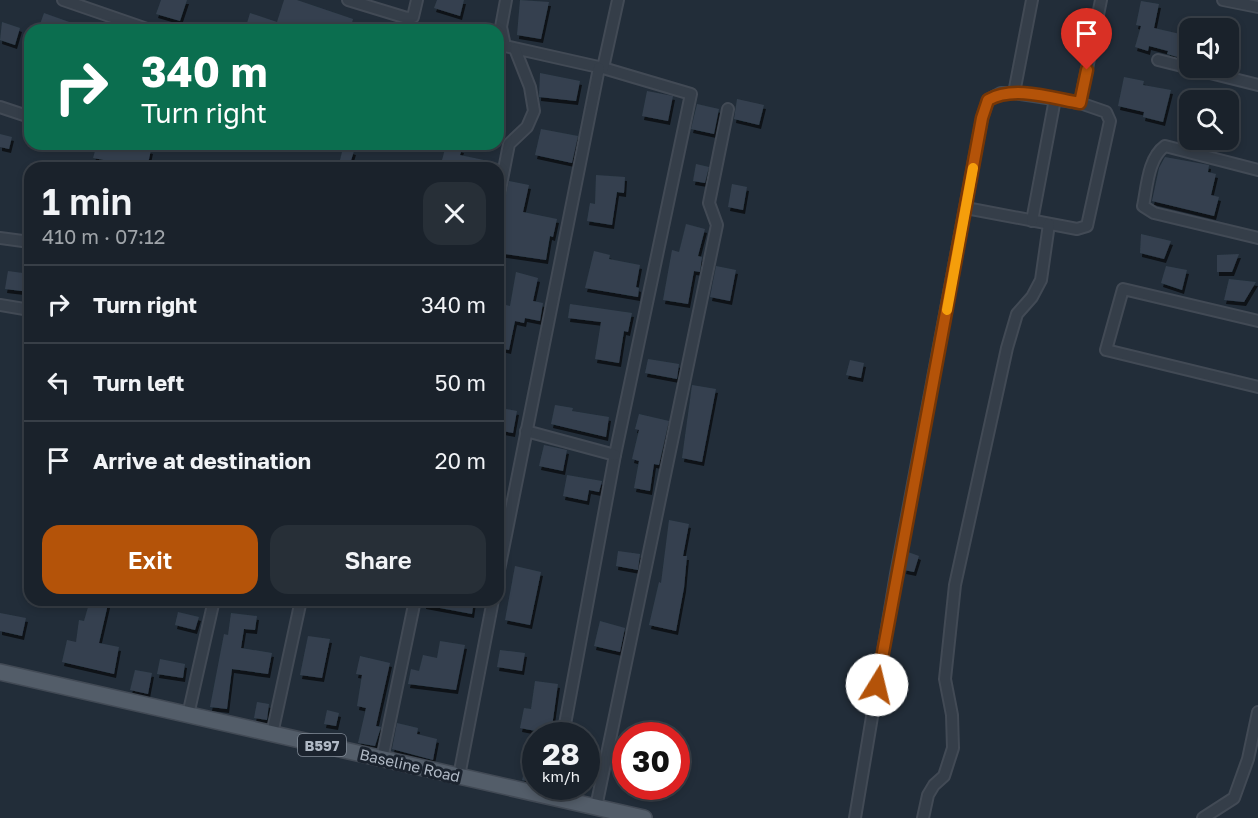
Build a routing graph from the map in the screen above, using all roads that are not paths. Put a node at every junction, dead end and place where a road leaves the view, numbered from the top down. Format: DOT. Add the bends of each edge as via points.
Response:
graph roads {
  1 [pos="63,0"];
  2 [pos="348,0"];
  3 [pos="417,0"];
  4 [pos="506,0"];
  5 [pos="618,0"];
  6 [pos="1032,0"];
  7 [pos="1101,0"];
  8 [pos="1223,0"];
  9 [pos="1258,7"];
  10 [pos="133,24"];
  11 [pos="502,24"];
  12 [pos="504,41"];
  13 [pos="515,49"];
  14 [pos="1158,60"];
  15 [pos="601,68"];
  16 [pos="1258,85"];
  17 [pos="1014,93"];
  18 [pos="1054,99"];
  19 [pos="1080,103"];
  20 [pos="0,107"];
  21 [pos="728,109"];
  22 [pos="24,115"];
  23 [pos="504,169"];
  24 [pos="1258,170"];
  25 [pos="966,208"];
  26 [pos="1032,221"];
  27 [pos="1049,224"];
  28 [pos="0,238"];
  29 [pos="1258,238"];
  30 [pos="24,241"];
  31 [pos="0,305"];
  32 [pos="24,309"];
  33 [pos="1258,321"];
  34 [pos="1258,387"];
  35 [pos="526,431"];
  36 [pos="615,455"];
  37 [pos="504,544"];
  38 [pos="213,606"];
  39 [pos="300,606"];
  40 [pos="414,606"];
  41 [pos="492,606"];
  42 [pos="0,672"];
  43 [pos="1258,712"];
  44 [pos="188,715"];
  45 [pos="565,722"];
  46 [pos="272,734"];
  47 [pos="382,759"];
  48 [pos="459,776"];
  49 [pos="522,787"];
  50 [pos="575,800"];
  51 [pos="596,807"];
  52 [pos="644,818"];
  53 [pos="855,818"];
  54 [pos="923,818"];
  55 [pos="1203,818"];
  1 -- 10 [label="street"];
  2 -- 3 [label="street" via="407,18 413,17"];
  4 -- 11 [label="street"];
  5 -- 15 [label="street"];
  6 -- 17 [label="street"];
  7 -- 19 [label="street"];
  8 -- 9 [label="street"];
  12 -- 13 [label="street" via="505,46"];
  13 -- 15 [label="street"];
  13 -- 23 [label="street" via="530,87 534,111 528,127 509,144"];
  14 -- 16 [label="street"];
  15 -- 35 [label="street"];
  15 -- 36 [label="street" via="691,94"];
  17 -- 18 [label="street"];
  17 -- 25 [label="street" via="1001,93 988,100"];
  18 -- 19 [label="street"];
  18 -- 26 [label="street"];
  19 -- 27 [label="street" via="1106,112 1110,121 1089,222 1077,230"];
  20 -- 22 [label="street"];
  21 -- 51 [label="street" via="709,203 717,225"];
  24 -- 29 [label="street" via="1165,146 1154,160 1143,206 1154,213"];
  25 -- 26 [label="street"];
  25 -- 53 [label="street" via="896,574"];
  26 -- 27 [label="street"];
  27 -- 54 [label="street" via="1041,280 1017,314 1007,348 955,585 945,679 953,748 944,776 928,795"];
  28 -- 30 [label="street"];
  31 -- 32 [label="street"];
  33 -- 34 [label="street" via="1123,289 1106,350"];
  35 -- 36 [label="street"];
  35 -- 37 [label="street"];
  36 -- 45 [label="street"];
  38 -- 44 [label="street"];
  39 -- 46 [label="street"];
  40 -- 47 [label="street"];
  41 -- 48 [label="street"];
  42 -- 44 [label="main road, Baseline Road / B597"];
  43 -- 55 [label="street" via="1248,759 1234,798"];
  44 -- 46 [label="main road, Baseline Road / B597"];
  46 -- 47 [label="main road, Baseline Road / B597"];
  47 -- 48 [label="main road, Baseline Road / B597"];
  48 -- 49 [label="main road, Baseline Road / B597"];
  50 -- 51 [label="main road, Baseline Road / B597"];
  51 -- 52 [label="main road, Baseline Road / B597"];
}
